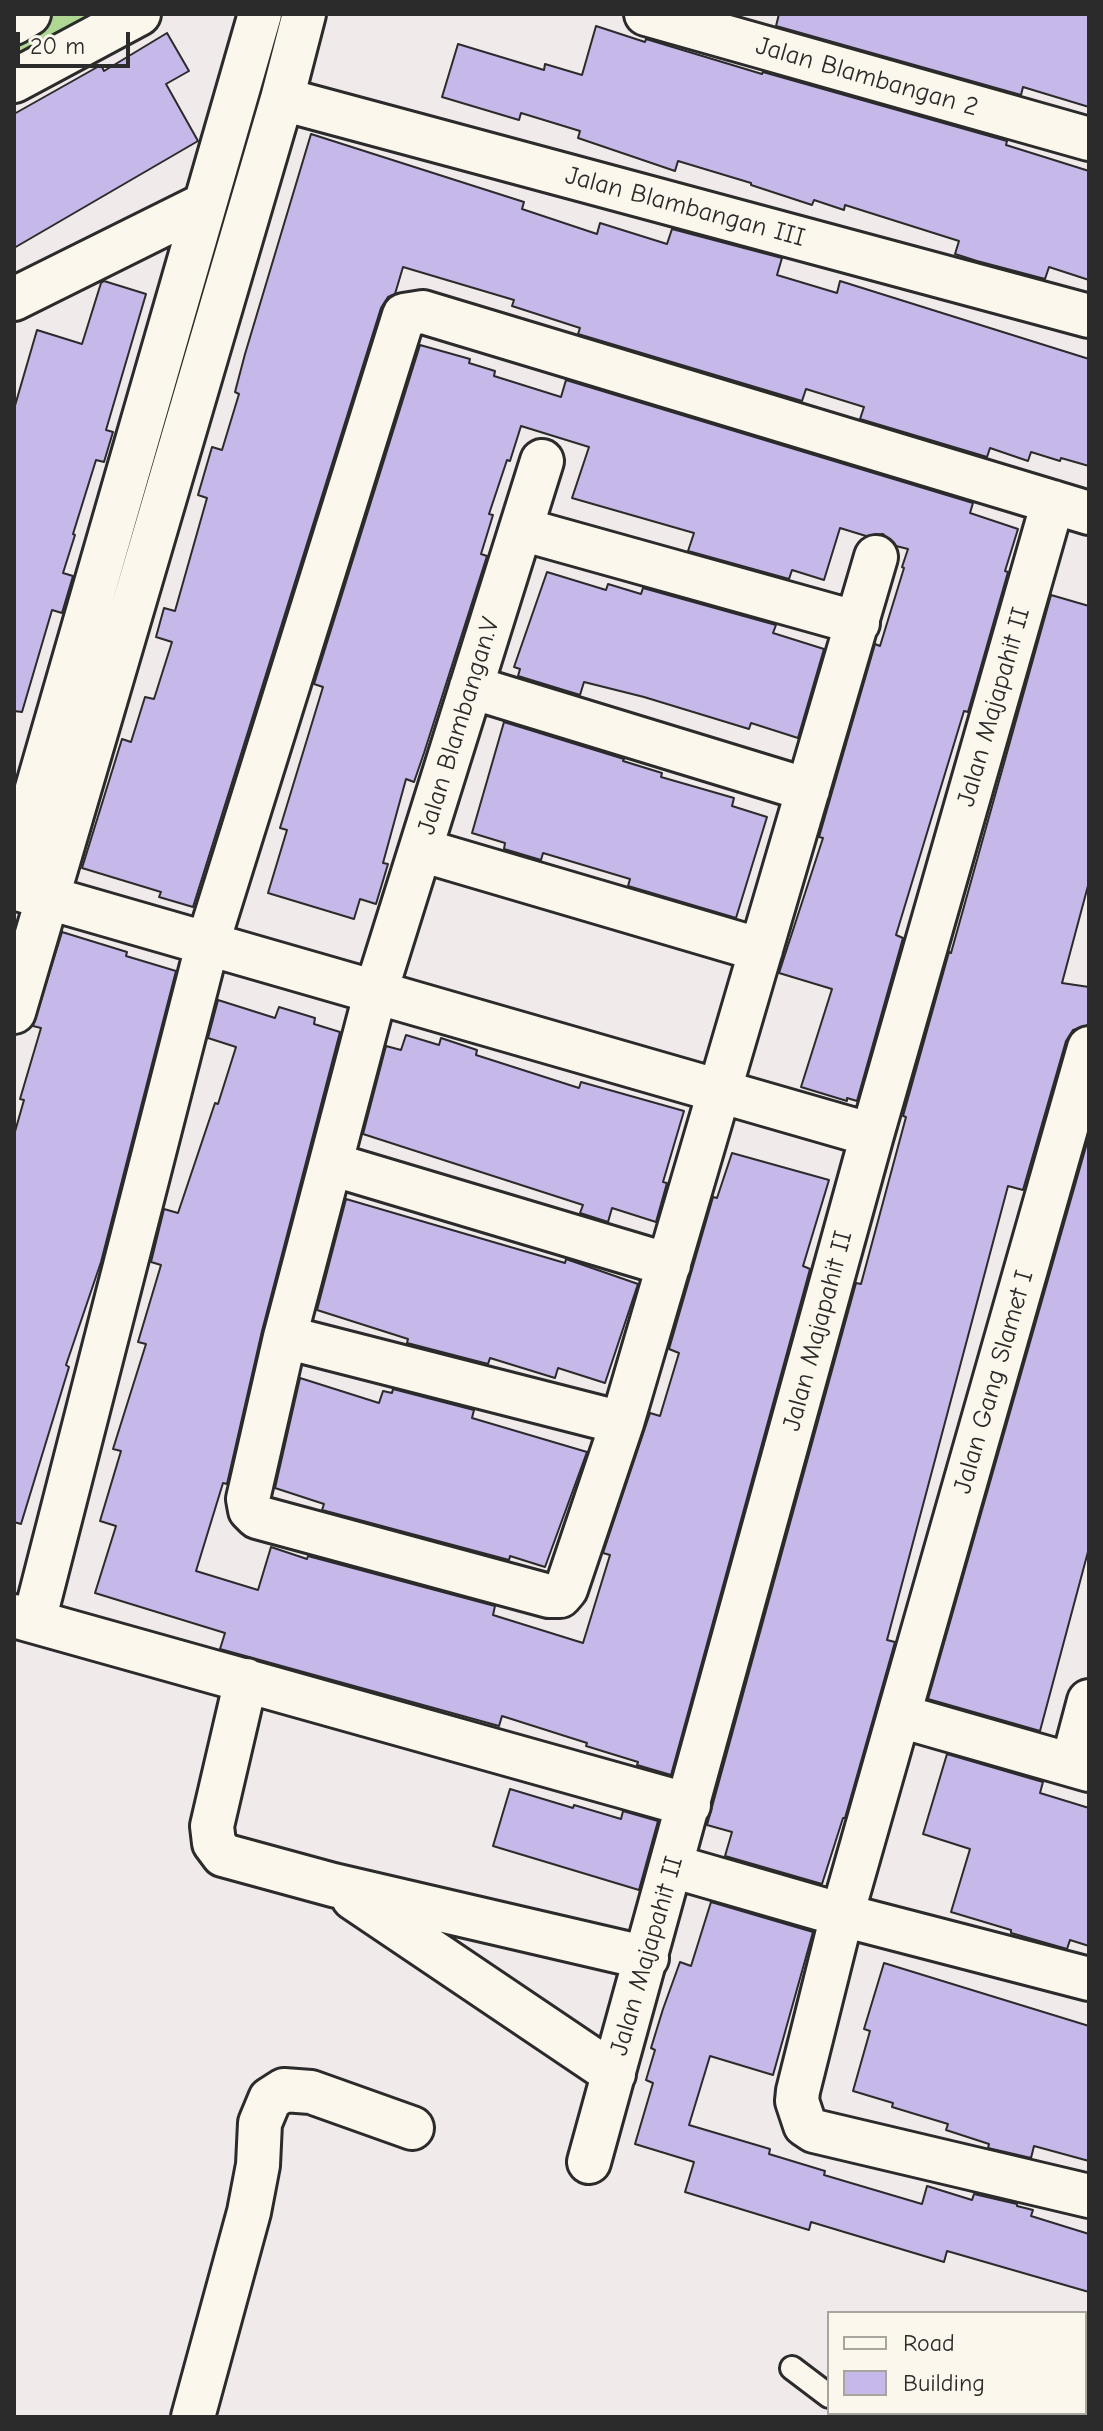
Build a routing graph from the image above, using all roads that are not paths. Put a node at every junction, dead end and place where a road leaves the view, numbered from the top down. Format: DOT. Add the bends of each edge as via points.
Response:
graph roads {
  1 [pos="29,14"];
  2 [pos="139,14"];
  3 [pos="646,14"];
  4 [pos="14,23"];
  5 [pos="258,24"];
  6 [pos="300,27"];
  7 [pos="72,29"];
  8 [pos="14,81"];
  9 [pos="282,99"];
  10 [pos="1089,139"];
  11 [pos="205,204"];
  12 [pos="14,299"];
  13 [pos="1089,316"];
  14 [pos="542,461"];
  15 [pos="1071,508"];
  16 [pos="521,529"];
  17 [pos="876,557"];
  18 [pos="858,623"];
  19 [pos="471,687"];
  20 [pos="808,790"];
  21 [pos="421,850"];
  22 [pos="14,868"];
  23 [pos="30,893"];
  24 [pos="208,942"];
  25 [pos="761,950"];
  26 [pos="376,991"];
  27 [pos="14,1012"];
  28 [pos="1089,1048"];
  29 [pos="719,1091"];
  30 [pos="872,1135"];
  31 [pos="331,1164"];
  32 [pos="669,1265"];
  33 [pos="285,1337"];
  34 [pos="622,1423"];
  35 [pos="24,1619"];
  36 [pos="246,1680"];
  37 [pos="1089,1701"];
  38 [pos="900,1716"];
  39 [pos="1080,1768"];
  40 [pos="689,1805"];
  41 [pos="672,1866"];
  42 [pos="333,1885"];
  43 [pos="842,1915"];
  44 [pos="503,1924"];
  45 [pos="647,1958"];
  46 [pos="1089,1979"];
  47 [pos="480,1984"];
  48 [pos="614,2074"];
  49 [pos="412,2128"];
  50 [pos="589,2162"];
  51 [pos="1089,2196"];
  52 [pos="792,2368"];
  53 [pos="827,2394"];
  54 [pos="193,2417"];
  1 -- 4 [label="street"];
  2 -- 7 [label="street"];
  3 -- 10 [label="street, Jalan Blambangan 2"];
  5 -- 6 [label="street"];
  5 -- 11 [label="street"];
  6 -- 9 [label="street"];
  7 -- 8 [label="street"];
  9 -- 13 [label="street, Jalan Blambangan III"];
  9 -- 23 [label="street"];
  11 -- 12 [label="street"];
  11 -- 22 [label="street"];
  14 -- 16 [label="street, Jalan Blambangan.V"];
  15 -- 24 [label="street" via="423,312 404,315"];
  15 -- 30 [label="street, Jalan Majapahit II"];
  16 -- 18 [label="street"];
  16 -- 19 [label="street, Jalan Blambangan.V"];
  17 -- 18 [label="street"];
  18 -- 20 [label="street"];
  19 -- 20 [label="street"];
  19 -- 21 [label="street, Jalan Blambangan.V"];
  20 -- 25 [label="street"];
  21 -- 25 [label="street"];
  21 -- 26 [label="street, Jalan Blambangan.V"];
  23 -- 24 [label="street"];
  23 -- 27 [label="street"];
  24 -- 26 [label="street"];
  24 -- 35 [label="street"];
  25 -- 29 [label="street"];
  26 -- 29 [label="street"];
  26 -- 31 [label="street, Jalan Blambangan.V"];
  28 -- 38 [label="street, Jalan Gang Slamet I"];
  29 -- 30 [label="street"];
  29 -- 32 [label="street"];
  30 -- 40 [label="street, Jalan Majapahit II"];
  31 -- 32 [label="street"];
  31 -- 33 [label="street, Jalan Blambangan.V"];
  32 -- 34 [label="street"];
  33 -- 34 [label="street"];
  33 -- 34 [label="street, Jalan Blambangan.V" via="248,1499 253,1514 549,1596 560,1596 566,1589"];
  35 -- 36 [label="street"];
  36 -- 40 [label="street"];
  36 -- 42 [label="street" via="212,1826 214,1843 223,1855"];
  37 -- 39 [label="street"];
  38 -- 39 [label="street"];
  38 -- 43 [label="street, Jalan Gang Slamet I"];
  40 -- 41 [label="street, Jalan Majapahit II"];
  41 -- 43 [label="street"];
  41 -- 45 [label="street, Jalan Majapahit II"];
  42 -- 44 [label="street"];
  42 -- 47 [label="street"];
  43 -- 46 [label="street"];
  43 -- 51 [label="street, Jalan Gang Slamet I" via="798,2091 805,2125"];
  44 -- 45 [label="street"];
  44 -- 47 [label="street"];
  45 -- 48 [label="street, Jalan Majapahit II"];
  47 -- 48 [label="street"];
  48 -- 50 [label="street, Jalan Majapahit II"];
  49 -- 54 [label="street" via="311,2092 284,2090 270,2099 260,2123 249,2212"];
  52 -- 53 [label="lane"];
}
